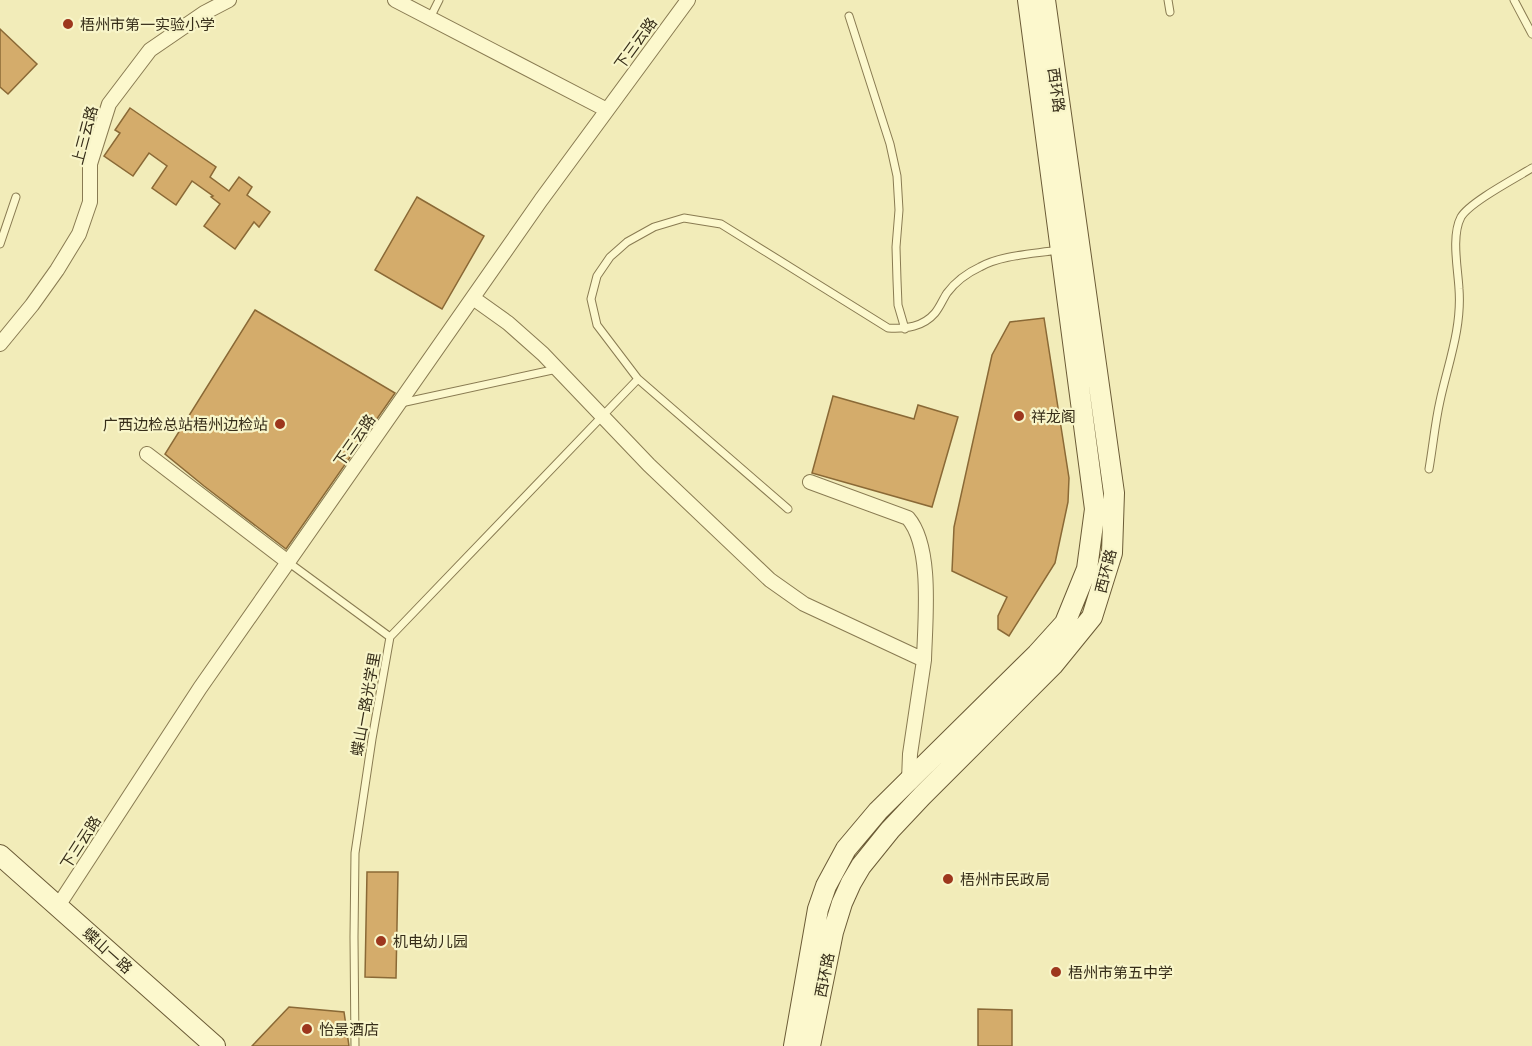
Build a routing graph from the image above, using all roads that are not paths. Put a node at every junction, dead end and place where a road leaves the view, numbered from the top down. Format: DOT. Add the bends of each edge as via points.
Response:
graph roads {
  1 [pos="229,0"];
  2 [pos="394,0"];
  3 [pos="439,0"];
  4 [pos="688,0"];
  5 [pos="1028,0"];
  6 [pos="1045,0"];
  7 [pos="1168,0"];
  8 [pos="1514,0"];
  9 [pos="1170,12"];
  10 [pos="849,16"];
  11 [pos="430,18"];
  12 [pos="1532,34"];
  13 [pos="607,110"];
  14 [pos="1532,168"];
  15 [pos="16,197"];
  16 [pos="0,244"];
  17 [pos="1060,250"];
  18 [pos="473,298"];
  19 [pos="905,329"];
  20 [pos="0,344"];
  21 [pos="557,369"];
  22 [pos="638,380"];
  23 [pos="399,403"];
  24 [pos="603,416"];
  25 [pos="147,454"];
  26 [pos="1429,469"];
  27 [pos="810,482"];
  28 [pos="788,508"];
  29 [pos="288,562"];
  30 [pos="390,637"];
  31 [pos="924,660"];
  32 [pos="909,780"];
  33 [pos="922,796"];
  34 [pos="0,855"];
  35 [pos="57,906"];
  36 [pos="215,1046"];
  37 [pos="355,1046"];
  38 [pos="794,1046"];
  39 [pos="810,1046"];
  1 -- 20 [label="street, 上三云路" via="150,50 109,104 90,164 90,202 78,234 57,270"];
  2 -- 11 [label="street"];
  3 -- 11 [label="lane"];
  4 -- 13 [label="street, 下三云路"];
  5 -- 17 [label="main road, 西环路"];
  6 -- 33 [label="main road, 西环路" via="1114,493 1112,553 1092,617 1053,665"];
  7 -- 9 [label="lane"];
  8 -- 12 [label="lane"];
  10 -- 19 [label="lane" via="897,176 898,304"];
  11 -- 13 [label="street"];
  13 -- 18 [label="street, 下三云路"];
  14 -- 26 [label="lane" via="1470,207 1461,218 1456,258 1458,329"];
  15 -- 16 [label="lane"];
  17 -- 19 [label="lane" via="983,265 961,278 934,314"];
  17 -- 32 [label="main road, 西环路" via="1095,509 1088,569 1065,623"];
  18 -- 21 [label="street" via="508,323"];
  18 -- 23 [label="street, 下三云路"];
  19 -- 22 [label="lane" via="888,328 721,224 684,218 654,227 627,242 597,276 591,299 597,326"];
  21 -- 23 [label="lane"];
  21 -- 24 [label="street"];
  22 -- 24 [label="lane, 蝶山一路光学里"];
  22 -- 28 [label="lane"];
  23 -- 29 [label="street, 下三云路"];
  24 -- 30 [label="lane, 蝶山一路光学里"];
  24 -- 31 [label="street" via="770,580 804,604"];
  25 -- 29 [label="street"];
  27 -- 31 [label="street" via="908,518 915,526 926,585"];
  29 -- 30 [label="lane"];
  29 -- 35 [label="street, 下三云路"];
  30 -- 37 [label="lane, 蝶山一路光学里" via="355,853"];
  31 -- 32 [label="street"];
  32 -- 33 [label="street"];
  32 -- 38 [label="main road, 西环路" via="846,849 826,886 818,909"];
  33 -- 39 [label="main road, 西环路" via="861,866 842,903 832,932"];
  34 -- 35 [label="main road, 蝶山一路"];
  35 -- 36 [label="main road, 蝶山一路"];
}
